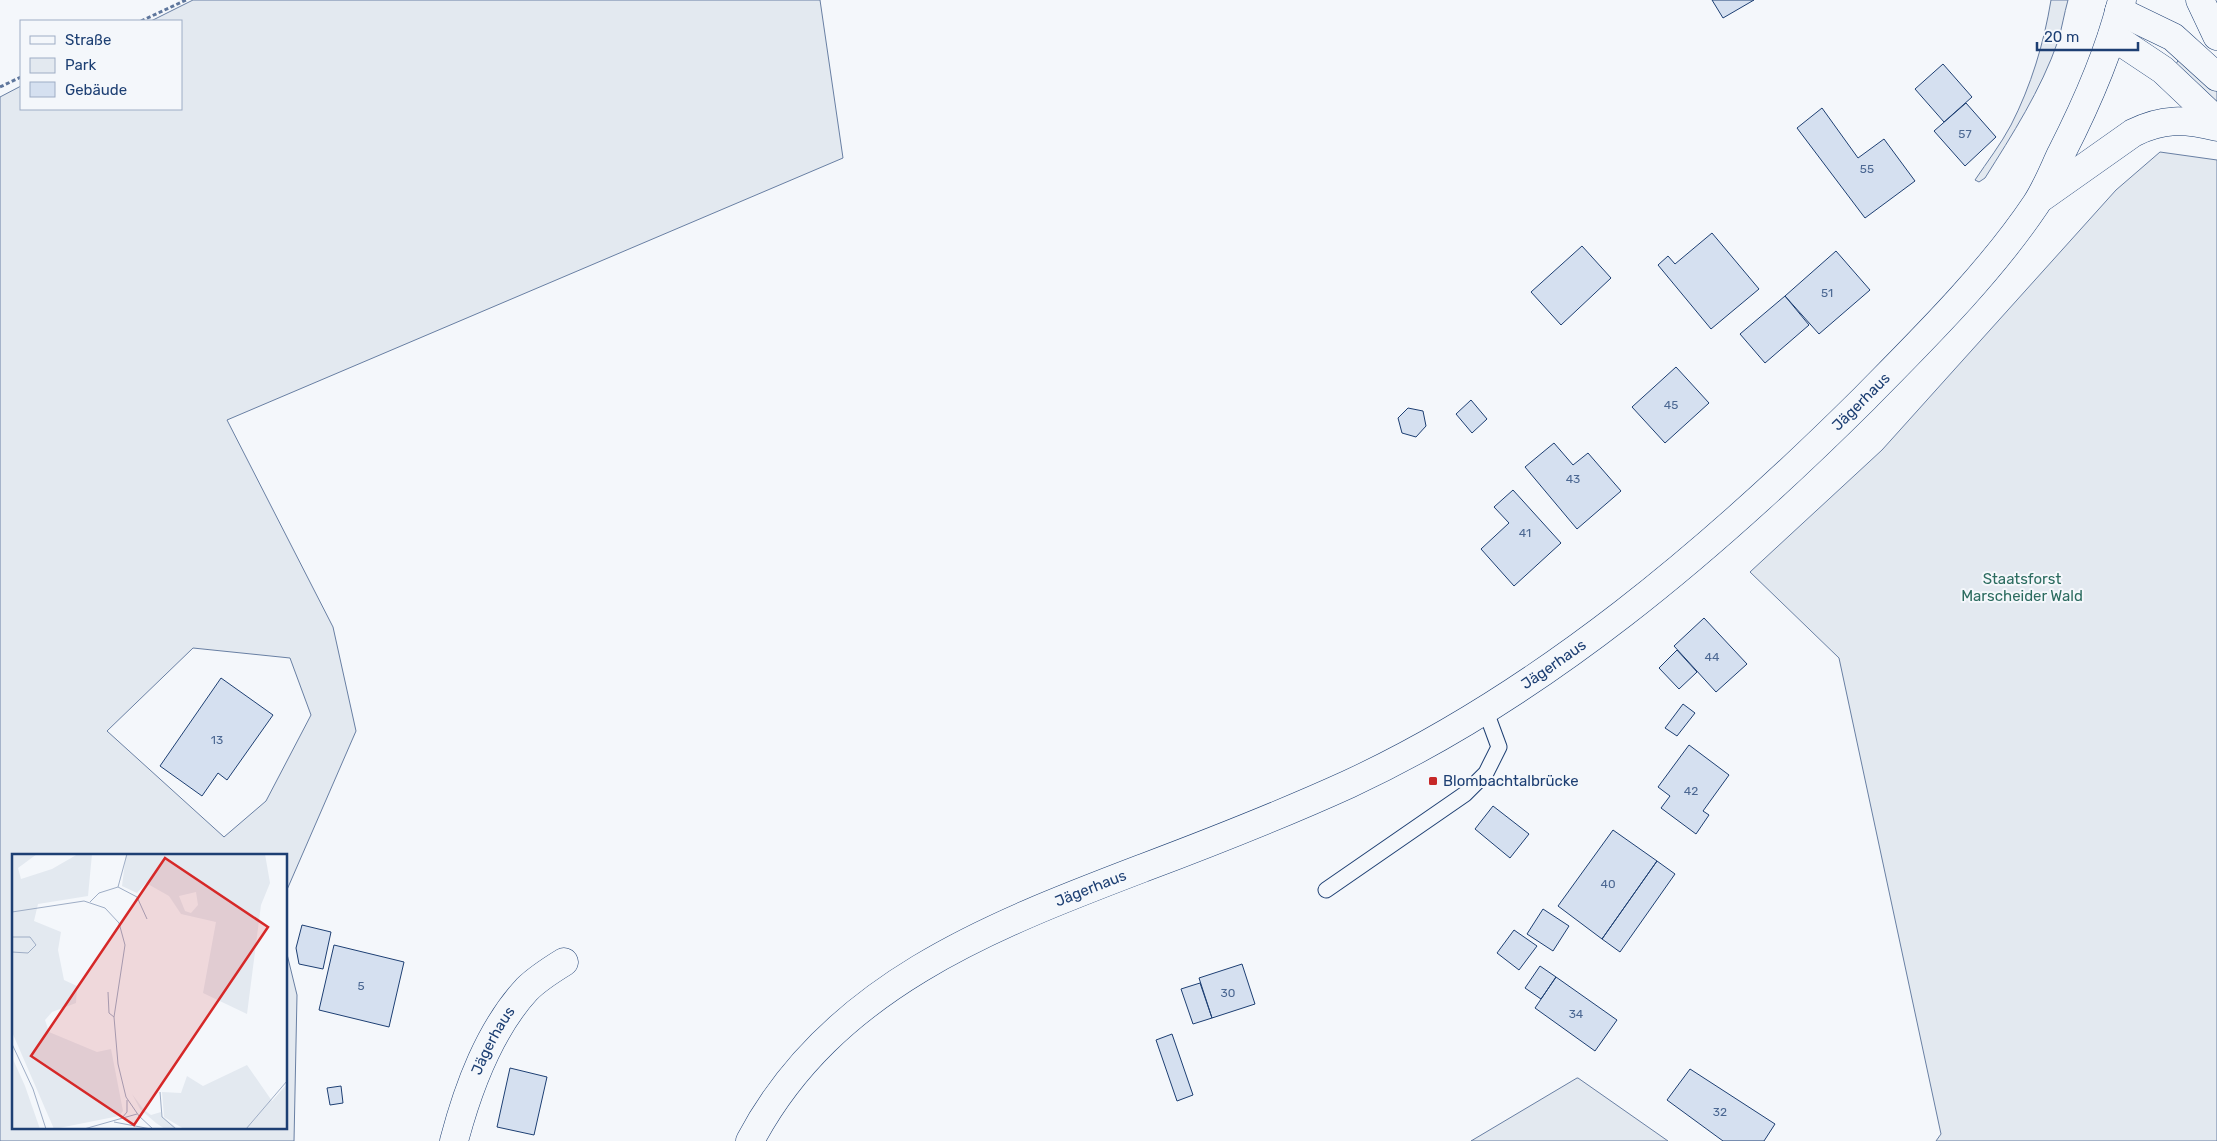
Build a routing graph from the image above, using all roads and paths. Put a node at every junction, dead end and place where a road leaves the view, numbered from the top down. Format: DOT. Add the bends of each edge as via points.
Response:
graph roads {
  1 [pos="186,0"];
  2 [pos="2200,0"];
  3 [pos="2118,16"];
  4 [pos="142,20"];
  5 [pos="2217,36"];
  6 [pos="2217,77"];
  7 [pos="20,78"];
  8 [pos="0,88"];
  9 [pos="2217,121"];
  10 [pos="2217,127"];
  11 [pos="2038,201"];
  12 [pos="1485,709"];
  13 [pos="1326,890"];
  14 [pos="564,962"];
  15 [pos="454,1141"];
  16 [pos="750,1141"];
  1 -- 4 [label="path"];
  2 -- 5 [label="main road"];
  3 -- 6 [label="main road" via="2173,37"];
  3 -- 9 [label="main road" via="2163,70"];
  3 -- 11 [label="main road, Jägerhaus" via="2088,101"];
  7 -- 8 [label="path"];
  10 -- 11 [label="main road" via="2178,120 2148,126 2133,133"];
  11 -- 12 [label="main road, Jägerhaus" via="2001,250 1945,314 1861,402 1764,495 1613,621"];
  12 -- 13 [label="lane" via="1499,747 1486,773 1465,794"];
  12 -- 16 [label="main road, Jägerhaus" via="1352,782 1242,830 1016,918 923,965 878,994 834,1033 788,1085"];
  14 -- 15 [label="main road, Jägerhaus" via="527,989 505,1017 463,1107"];
}
